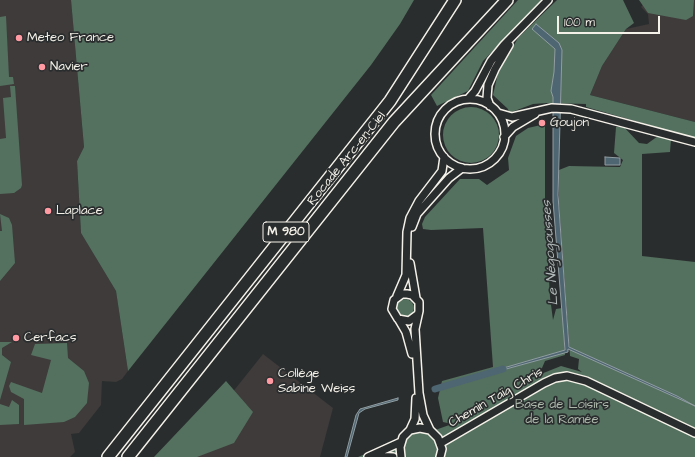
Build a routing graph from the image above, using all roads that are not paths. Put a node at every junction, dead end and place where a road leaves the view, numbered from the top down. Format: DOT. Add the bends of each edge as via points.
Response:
graph roads {
  1 [pos="455,0"];
  2 [pos="507,0"];
  3 [pos="548,0"];
  4 [pos="515,35"];
  5 [pos="468,99"];
  6 [pos="490,106"];
  7 [pos="543,110"];
  8 [pos="498,113"];
  9 [pos="504,137"];
  10 [pos="695,142"];
  11 [pos="444,157"];
  12 [pos="462,168"];
  13 [pos="397,296"];
  14 [pos="416,298"];
  15 [pos="417,315"];
  16 [pos="399,320"];
  17 [pos="418,393"];
  18 [pos="410,430"];
  19 [pos="430,430"];
  20 [pos="695,433"];
  21 [pos="401,442"];
  22 [pos="441,443"];
  23 [pos="370,456"];
  24 [pos="108,457"];
  25 [pos="128,457"];
  26 [pos="393,457"];
  27 [pos="401,457"];
  28 [pos="440,457"];
  1 -- 24 [label="highway, Rocade Arc-en-Ciel / M 980" via="390,101"];
  2 -- 25 [label="highway, Rocade Arc-en-Ciel / M 980" via="394,122"];
  3 -- 4 [label="street"];
  4 -- 5 [label="street" via="491,61"];
  4 -- 6 [label="street" via="488,85 487,98"];
  5 -- 6 [label="street"];
  5 -- 11 [label="street" via="450,105 438,120 435,138"];
  6 -- 8 [label="street"];
  7 -- 8 [label="street" via="512,117"];
  7 -- 9 [label="street" via="514,127"];
  7 -- 10 [label="street" via="562,108 621,121"];
  8 -- 9 [label="street" via="503,124"];
  9 -- 12 [label="street" via="499,153 487,164 470,169"];
  11 -- 12 [label="street"];
  11 -- 13 [label="street" via="442,171 437,180 419,201 410,218 407,232 406,275"];
  12 -- 14 [label="street" via="449,178 414,221 410,236 410,264"];
  13 -- 14 [label="street" via="407,294"];
  13 -- 16 [label="street" via="392,309"];
  14 -- 15 [label="street" via="420,306"];
  15 -- 16 [label="street" via="409,321"];
  15 -- 17 [label="street" via="415,329"];
  16 -- 17 [label="street" via="406,332 411,350"];
  17 -- 18 [label="street"];
  17 -- 19 [label="street"];
  18 -- 19 [label="street"];
  18 -- 21 [label="street"];
  19 -- 22 [label="street"];
  20 -- 22 [label="street, Chemin Taïg Chris" via="586,380 567,376 544,383"];
  21 -- 23 [label="street"];
  21 -- 27 [label="street"];
  22 -- 28 [label="street"];
  23 -- 26 [label="street"];
}
